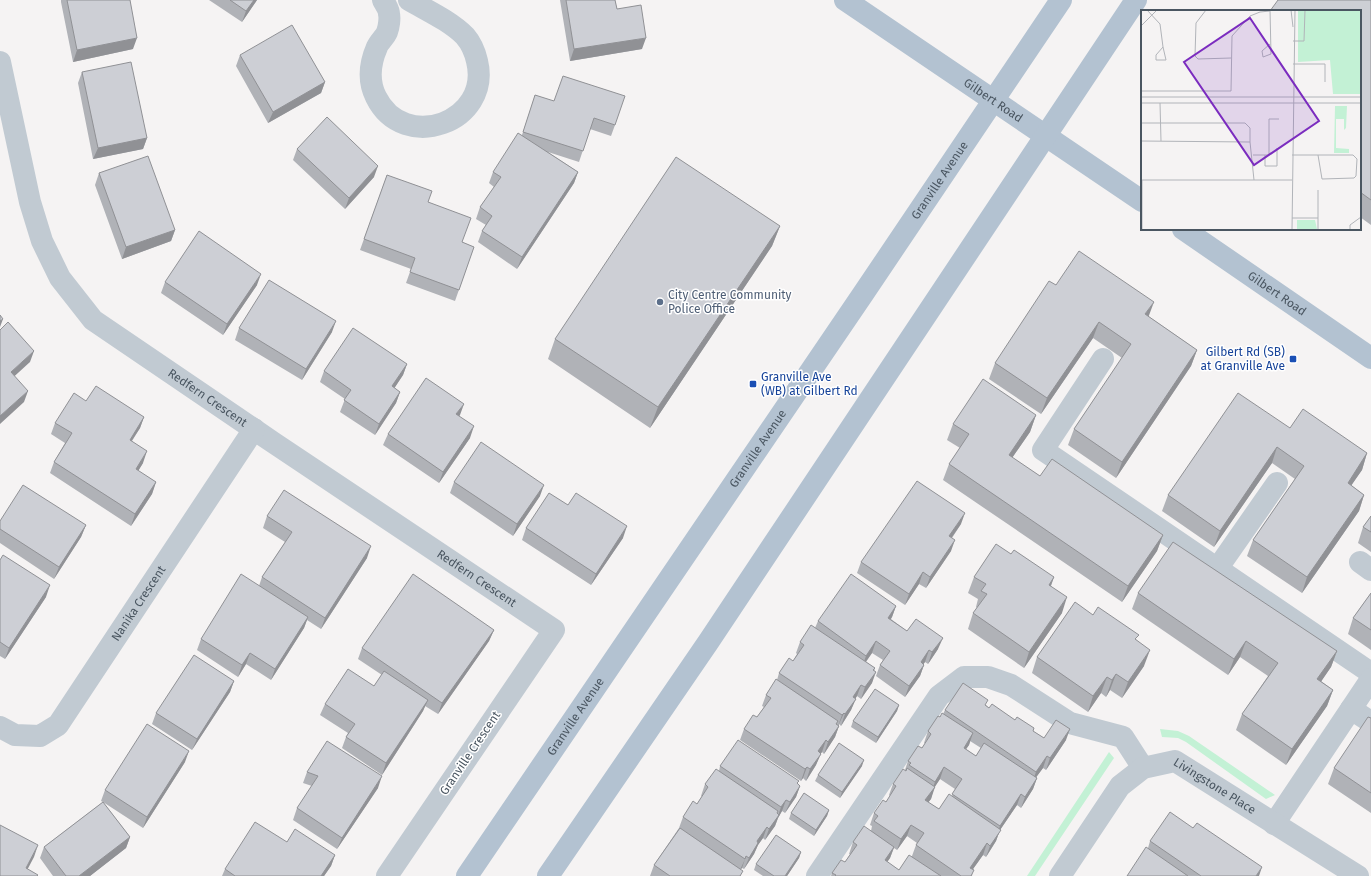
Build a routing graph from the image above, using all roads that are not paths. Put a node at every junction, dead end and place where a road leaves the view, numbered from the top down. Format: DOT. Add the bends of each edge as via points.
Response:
graph roads {
  1 [pos="383,0"];
  2 [pos="409,0"];
  3 [pos="845,0"];
  4 [pos="1060,0"];
  5 [pos="1136,0"];
  6 [pos="0,62"];
  7 [pos="993,100"];
  8 [pos="1045,135"];
  9 [pos="1141,199"];
  10 [pos="1184,230"];
  11 [pos="1371,358"];
  12 [pos="1103,359"];
  13 [pos="254,430"];
  14 [pos="1277,483"];
  15 [pos="1217,569"];
  16 [pos="554,630"];
  17 [pos="1371,673"];
  18 [pos="1371,679"];
  19 [pos="1351,709"];
  20 [pos="1371,722"];
  21 [pos="0,727"];
  22 [pos="1143,768"];
  23 [pos="1274,824"];
  24 [pos="387,876"];
  25 [pos="467,876"];
  26 [pos="548,876"];
  27 [pos="817,876"];
  28 [pos="1060,876"];
  29 [pos="1358,876"];
  1 -- 2 [label="street" via="390,12 387,32 377,46 371,62 371,80 376,97 386,111 400,121 415,127 432,127 448,122 462,113 472,100 478,84 479,68 475,51 466,37 453,26"];
  3 -- 7 [label="main road, Gilbert Road"];
  4 -- 7 [label="main road, Granville Avenue"];
  5 -- 8 [label="main road"];
  6 -- 13 [label="street, Redfern Crescent" via="30,202 42,241 60,278 93,320"];
  7 -- 8 [label="main road, Gilbert Road"];
  7 -- 25 [label="main road, Granville Avenue"];
  8 -- 9 [label="main road, Gilbert Road"];
  8 -- 26 [label="main road" via="713,635"];
  10 -- 11 [label="main road, Gilbert Road"];
  12 -- 15 [label="street" via="1043,450"];
  13 -- 16 [label="street, Redfern Crescent"];
  13 -- 21 [label="street, Nanika Crescent" via="58,725 40,736 15,735"];
  14 -- 15 [label="street"];
  15 -- 17 [label="street"];
  16 -- 24 [label="street, Granville Crescent"];
  18 -- 19 [label="street"];
  19 -- 20 [label="street"];
  19 -- 23 [label="street"];
  22 -- 23 [label="street, Livingstone Place" via="1175,761"];
  22 -- 27 [label="street" via="1123,737 1070,723 1011,685 988,677 964,677 939,696"];
  22 -- 28 [label="street, Livingstone Place" via="1120,786"];
  23 -- 29 [label="street, Livingstone Place"];
}
